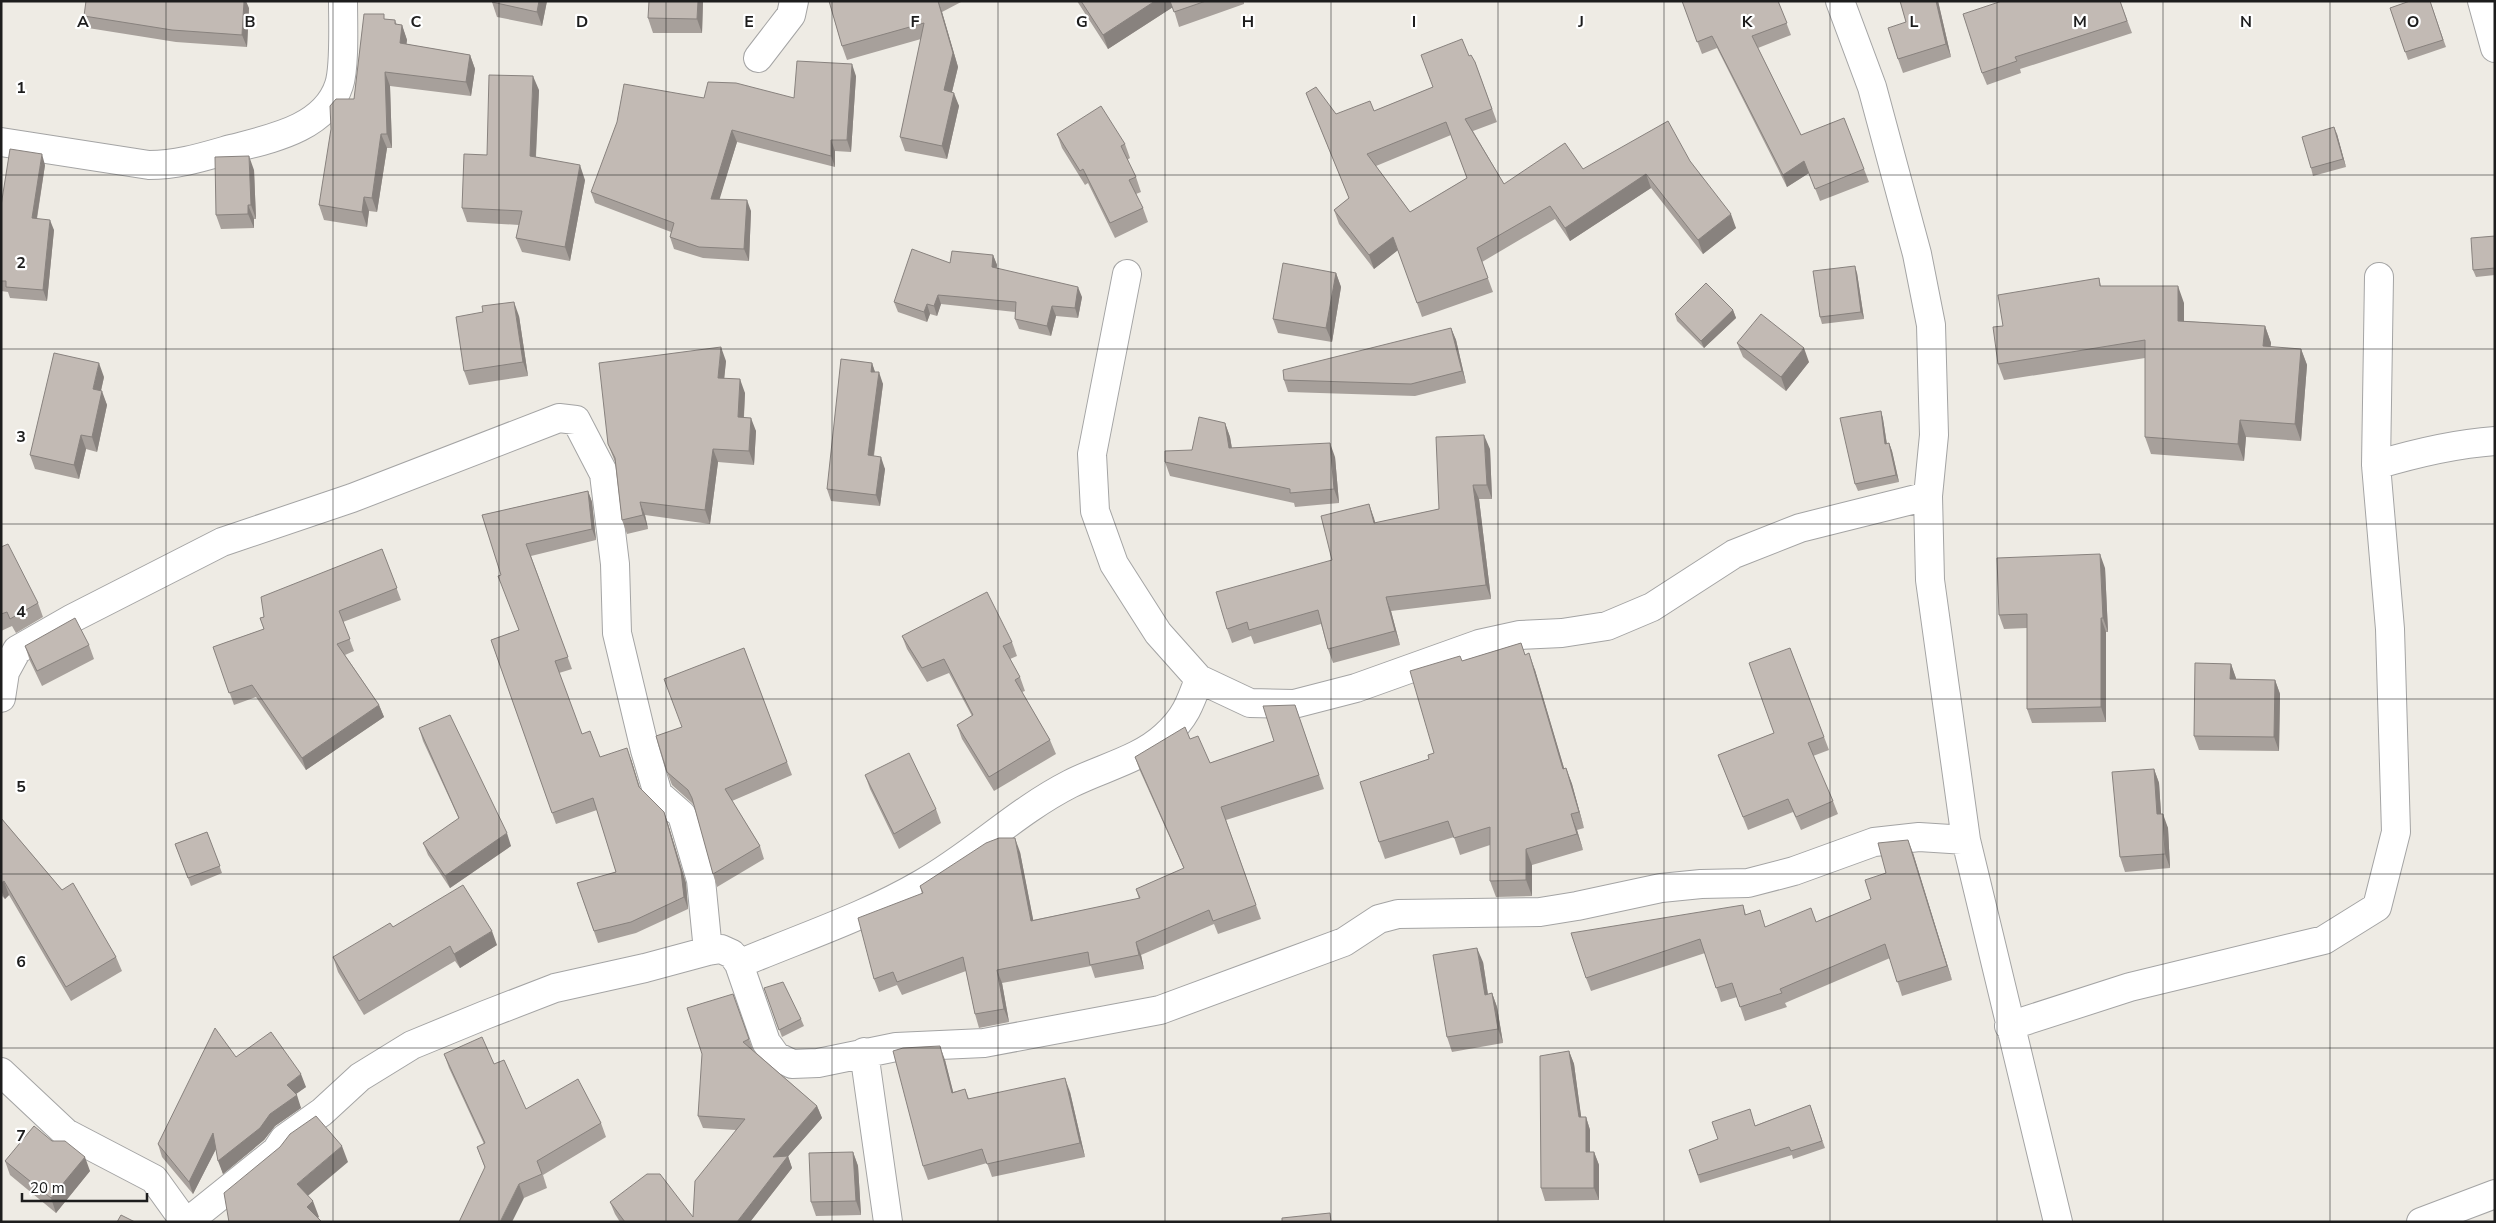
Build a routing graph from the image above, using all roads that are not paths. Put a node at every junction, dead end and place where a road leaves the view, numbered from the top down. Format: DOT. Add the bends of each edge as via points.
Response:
graph roads {
  1 [pos="343,1"];
  2 [pos="794,1"];
  3 [pos="1840,1"];
  4 [pos="2482,1"];
  5 [pos="2495,48"];
  6 [pos="758,58"];
  7 [pos="1,142"];
  8 [pos="1127,274"];
  9 [pos="2379,276"];
  10 [pos="2495,441"];
  11 [pos="2376,465"];
  12 [pos="1928,496"];
  13 [pos="1198,679"];
  14 [pos="1,698"];
  15 [pos="1966,840"];
  16 [pos="708,951"];
  17 [pos="739,964"];
  18 [pos="2009,1026"];
  19 [pos="864,1052"];
  20 [pos="1,1072"];
  21 [pos="2495,1194"];
  22 [pos="185,1222"];
  23 [pos="191,1222"];
  24 [pos="888,1222"];
  25 [pos="2058,1222"];
  26 [pos="2421,1222"];
  1 -- 7 [label="street" via="339,85 328,104 312,120 284,134 165,165"];
  2 -- 6 [label="street" via="791,15"];
  3 -- 12 [label="street" via="1872,87 1917,254 1931,325 1934,435"];
  4 -- 5 [label="street"];
  8 -- 13 [label="street" via="1092,454 1095,511 1114,564 1158,633"];
  9 -- 11 [label="street"];
  10 -- 11 [label="street" via="2458,443"];
  11 -- 18 [label="street" via="2390,628 2396,832 2377,906 2324,940 2130,987"];
  12 -- 13 [label="street" via="1800,528 1734,554 1652,607 1608,626 1478,644 1356,688 1294,704 1250,703"];
  12 -- 15 [label="street" via="1930,580"];
  13 -- 17 [label="street" via="1187,712 1164,737 1030,808 924,883"];
  14 -- 16 [label="street" via="5,672 17,650 222,542 352,498 559,418 576,420 604,474 615,564 617,633 644,750 658,794 682,816 701,880"];
  15 -- 18 [label="street"];
  15 -- 19 [label="street" via="1919,838 1874,842 1794,871 1748,883 1661,888 1540,912 1398,914 1380,919 1344,942 1160,1010 984,1043 896,1047"];
  16 -- 17 [label="street" via="721,949 732,954"];
  16 -- 23 [label="street" via="555,988 412,1045 360,1077"];
  17 -- 19 [label="street" via="766,1042 776,1056 792,1064"];
  18 -- 25 [label="street"];
  19 -- 24 [label="street"];
  20 -- 22 [label="street" via="66,1133 154,1179"];
  21 -- 26 [label="street"];
}
